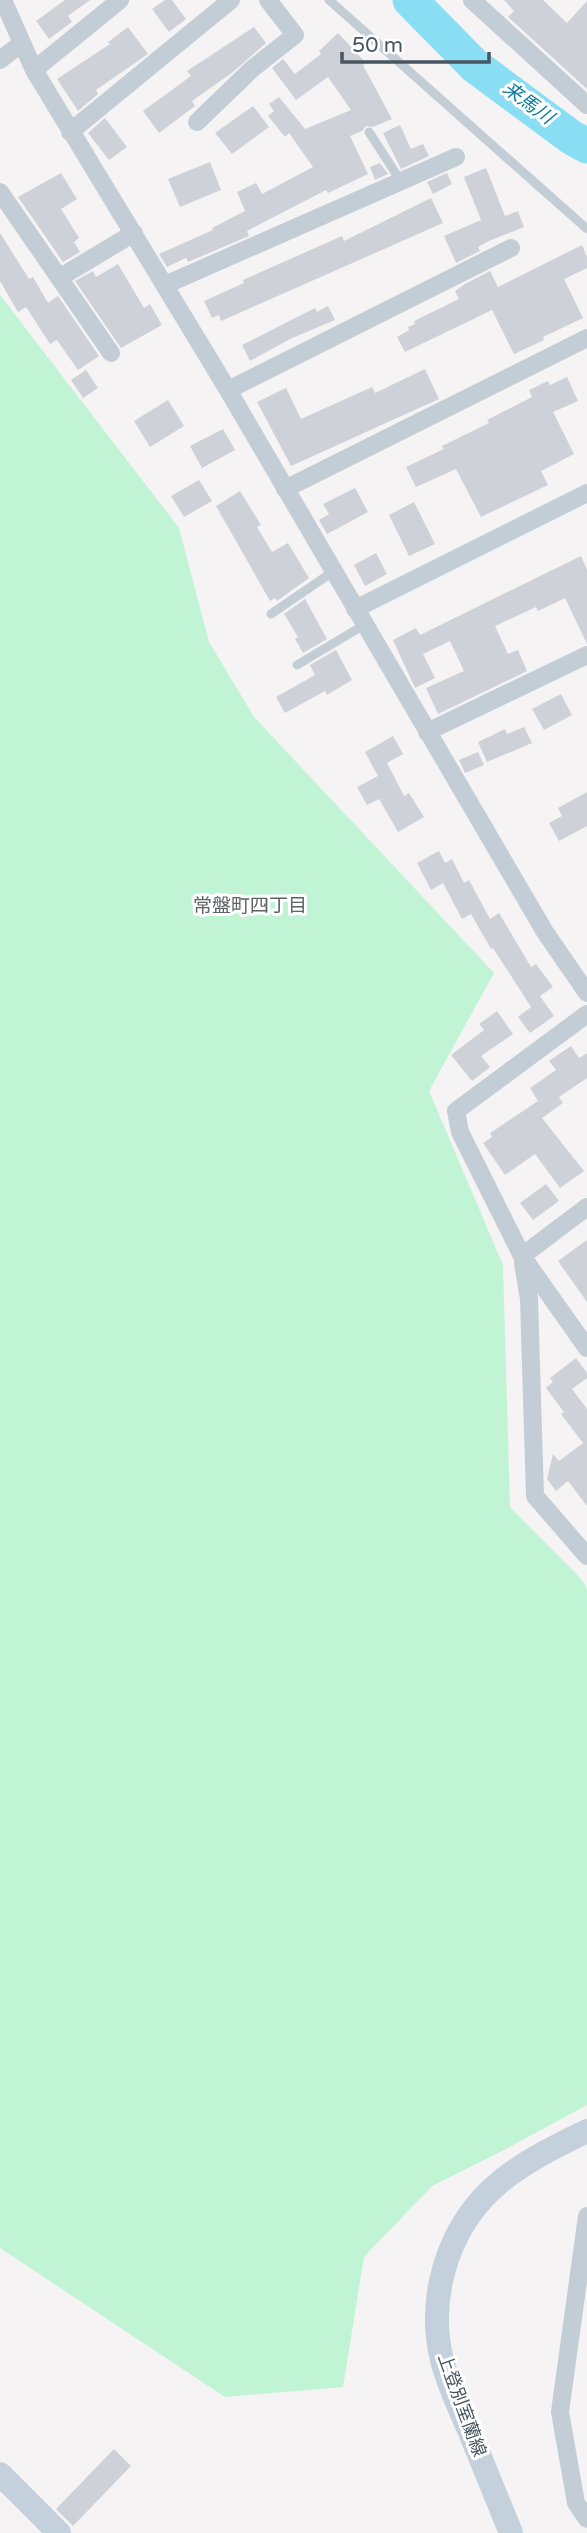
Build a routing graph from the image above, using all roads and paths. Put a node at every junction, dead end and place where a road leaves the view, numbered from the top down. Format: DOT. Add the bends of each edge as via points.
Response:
graph roads {
  1 [pos="3,0"];
  2 [pos="120,0"];
  3 [pos="231,0"];
  4 [pos="268,0"];
  5 [pos="329,0"];
  6 [pos="472,0"];
  7 [pos="22,43"];
  8 [pos="0,60"];
  9 [pos="34,70"];
  10 [pos="587,106"];
  11 [pos="197,122"];
  12 [pos="71,132"];
  13 [pos="369,132"];
  14 [pos="456,157"];
  15 [pos="400,180"];
  16 [pos="0,192"];
  17 [pos="587,229"];
  18 [pos="134,233"];
  19 [pos="511,248"];
  20 [pos="59,278"];
  21 [pos="164,285"];
  22 [pos="587,338"];
  23 [pos="111,353"];
  24 [pos="228,390"];
  25 [pos="285,489"];
  26 [pos="587,493"];
  27 [pos="334,571"];
  28 [pos="271,614"];
  29 [pos="359,617"];
  30 [pos="587,655"];
  31 [pos="297,665"];
  32 [pos="427,732"];
  33 [pos="587,993"];
  34 [pos="587,1014"];
  35 [pos="587,1208"];
  36 [pos="522,1256"];
  37 [pos="587,1348"];
  38 [pos="587,1556"];
  39 [pos="587,2131"];
  40 [pos="587,2216"];
  41 [pos="0,2474"];
  42 [pos="587,2519"];
  43 [pos="59,2533"];
  44 [pos="511,2533"];
  1 -- 7 [label="street"];
  2 -- 9 [label="street"];
  3 -- 12 [label="street"];
  4 -- 11 [label="street" via="295,35"];
  5 -- 17 [label="lane"];
  6 -- 10 [label="street"];
  7 -- 8 [label="street"];
  7 -- 9 [label="street"];
  9 -- 12 [label="street"];
  12 -- 18 [label="street"];
  13 -- 15 [label="lane"];
  14 -- 15 [label="street"];
  15 -- 21 [label="street"];
  16 -- 20 [label="street"];
  18 -- 20 [label="street"];
  18 -- 21 [label="street"];
  19 -- 24 [label="street"];
  20 -- 23 [label="street"];
  21 -- 24 [label="street"];
  22 -- 25 [label="street"];
  24 -- 25 [label="street"];
  25 -- 27 [label="street"];
  26 -- 29 [label="street"];
  27 -- 28 [label="lane"];
  27 -- 29 [label="street"];
  29 -- 31 [label="lane"];
  29 -- 32 [label="street"];
  30 -- 32 [label="street"];
  32 -- 33 [label="street" via="545,932"];
  34 -- 36 [label="street" via="456,1111 460,1132"];
  35 -- 36 [label="street"];
  36 -- 37 [label="street"];
  36 -- 38 [label="street" via="529,1299 536,1496"];
  39 -- 44 [label="main road, 上登別室蘭線" via="518,2169 470,2212 448,2255 440,2286 437,2323 442,2359"];
  40 -- 42 [label="street" via="560,2412 576,2503"];
  41 -- 43 [label="main road"];
}
